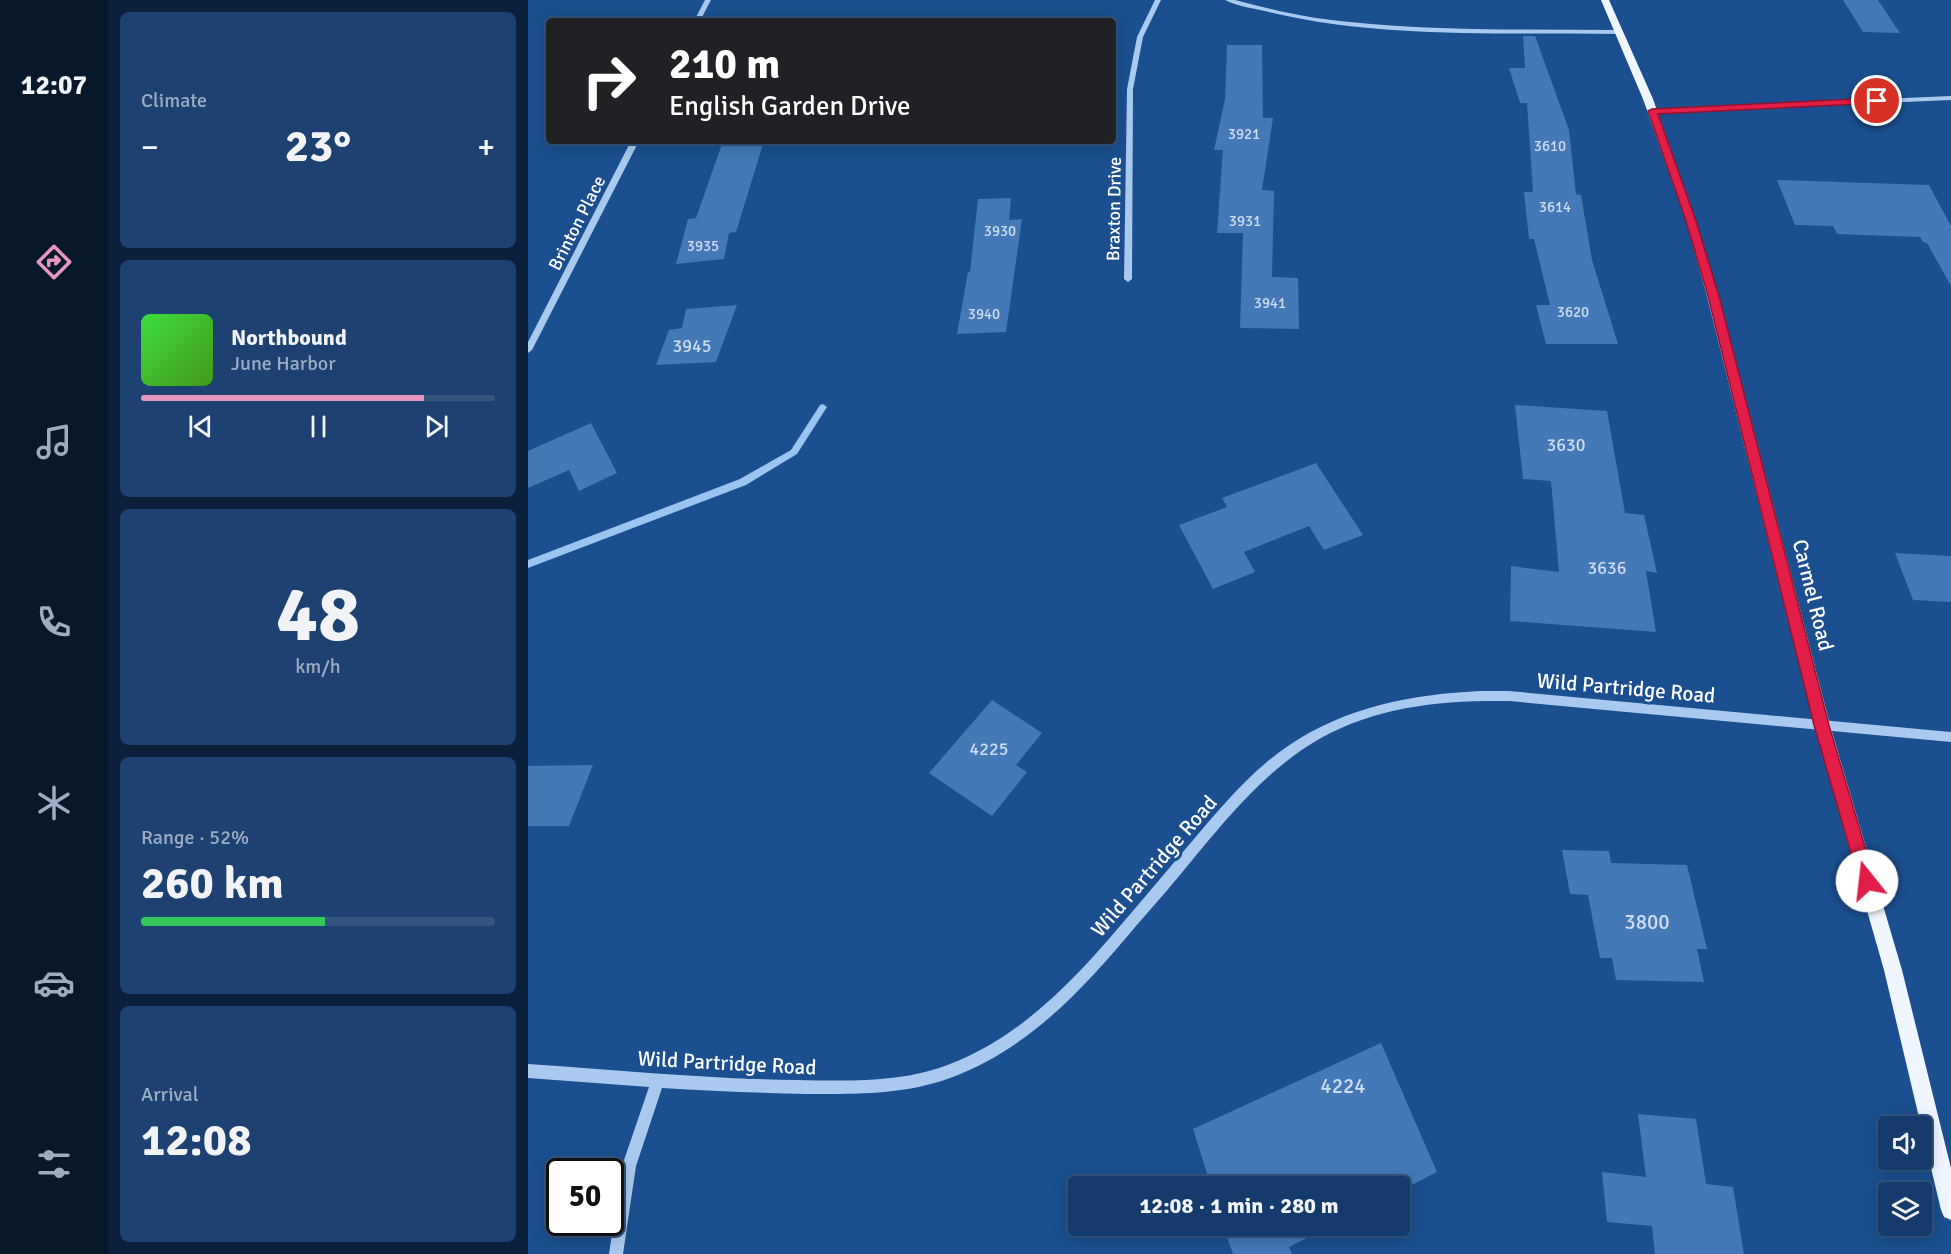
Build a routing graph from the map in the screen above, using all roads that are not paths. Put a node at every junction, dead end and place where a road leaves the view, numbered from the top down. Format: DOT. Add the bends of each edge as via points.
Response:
graph roads {
  1 [pos="708,0"];
  2 [pos="1158,0"];
  3 [pos="1228,0"];
  4 [pos="1605,0"];
  5 [pos="699,18"];
  6 [pos="1619,32"];
  7 [pos="1951,98"];
  8 [pos="1652,111"];
  9 [pos="633,144"];
  10 [pos="1128,279"];
  11 [pos="528,350"];
  12 [pos="1822,725"];
  13 [pos="1951,737"];
  14 [pos="528,1071"];
  15 [pos="658,1080"];
  16 [pos="1951,1210"];
  17 [pos="616,1254"];
  1 -- 5 [label="street"];
  2 -- 10 [label="street, Braxton Drive" via="1140,37 1130,89"];
  3 -- 6 [label="street" via="1290,15 1374,26"];
  4 -- 6 [label="main road, Carmel Road"];
  6 -- 8 [label="main road, Carmel Road"];
  7 -- 8 [label="street"];
  8 -- 12 [label="main road, Carmel Road" via="1713,296"];
  9 -- 11 [label="street, Brinton Place"];
  12 -- 13 [label="street, Wild Partridge Road"];
  12 -- 15 [label="street, Wild Partridge Road" via="1469,694 1392,705 1344,721 1293,748 1247,787 1072,992 994,1052 948,1072 888,1087 756,1087"];
  12 -- 16 [label="main road, Carmel Road" via="1893,970"];
  14 -- 15 [label="street, Wild Partridge Road"];
  15 -- 17 [label="street" via="629,1166"];
}
